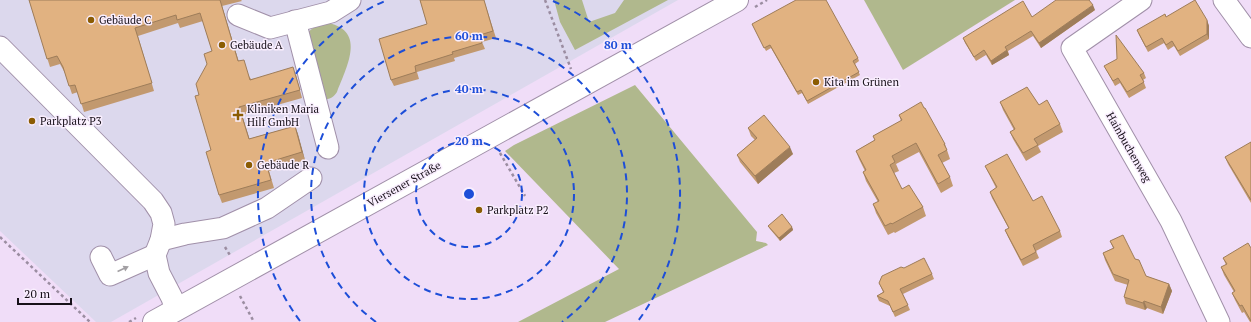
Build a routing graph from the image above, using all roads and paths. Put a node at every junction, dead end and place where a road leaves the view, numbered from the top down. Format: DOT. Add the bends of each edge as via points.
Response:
graph roads {
  1 [pos="350,0"];
  2 [pos="545,0"];
  3 [pos="1140,0"];
  4 [pos="1224,0"];
  5 [pos="732,1"];
  6 [pos="238,15"];
  7 [pos="295,21"];
  8 [pos="1251,37"];
  9 [pos="0,47"];
  10 [pos="580,87"];
  11 [pos="483,141"];
  12 [pos="328,148"];
  13 [pos="311,178"];
  14 [pos="525,196"];
  15 [pos="0,237"];
  16 [pos="158,247"];
  17 [pos="101,257"];
  18 [pos="238,292"];
  19 [pos="176,310"];
  20 [pos="90,322"];
  21 [pos="154,322"];
  22 [pos="254,322"];
  23 [pos="1220,322"];
  1 -- 7 [label="street" via="331,12"];
  2 -- 10 [label="path" via="567,61"];
  3 -- 23 [label="street, Hainbuchenweg" via="1072,48 1171,221"];
  4 -- 8 [label="street"];
  5 -- 10 [label="main road, Viersener Straße"];
  6 -- 7 [label="street" via="270,28"];
  7 -- 12 [label="street"];
  9 -- 16 [label="street" via="153,201 161,213 164,224"];
  10 -- 11 [label="main road, Viersener Straße"];
  11 -- 14 [label="path" via="497,146"];
  11 -- 19 [label="main road, Viersener Straße"];
  13 -- 16 [label="street" via="267,208 223,228 185,234"];
  15 -- 20 [label="path"];
  17 -- 16 [label="street, one-way" via="110,275"];
  16 -- 19 [label="street" via="159,273"];
  18 -- 22 [label="path"];
  19 -- 21 [label="main road, Viersener Straße"];
}
